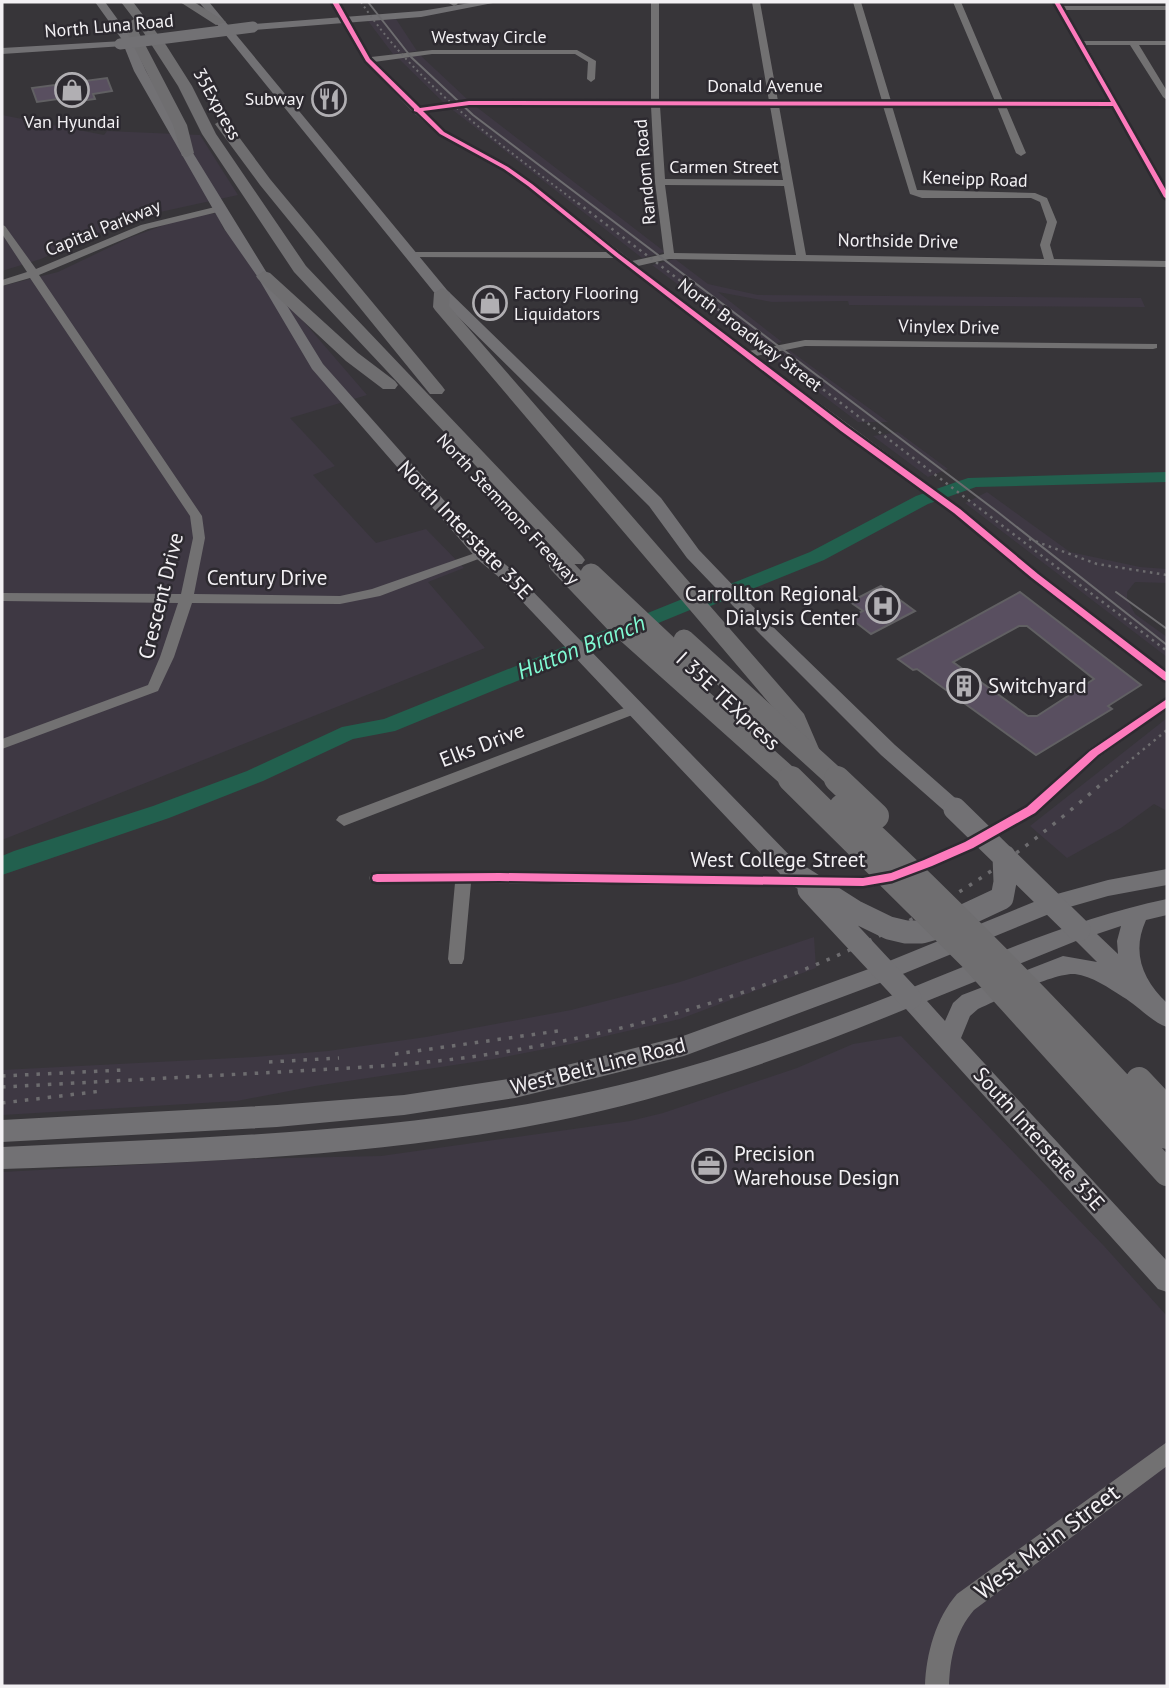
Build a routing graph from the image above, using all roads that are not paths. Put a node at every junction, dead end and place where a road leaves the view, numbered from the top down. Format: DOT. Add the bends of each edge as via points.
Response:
graph roads {
  1 [pos="100,2"];
  2 [pos="117,2"];
  3 [pos="127,2"];
  4 [pos="142,2"];
  5 [pos="186,2"];
  6 [pos="204,2"];
  7 [pos="335,2"];
  8 [pos="466,2"];
  9 [pos="493,2"];
  10 [pos="655,2"];
  11 [pos="756,2"];
  12 [pos="857,2"];
  13 [pos="957,2"];
  14 [pos="452,3"];
  15 [pos="1059,5"];
  16 [pos="1167,8"];
  17 [pos="342,17"];
  18 [pos="220,22"];
  19 [pos="134,23"];
  20 [pos="118,40"];
  21 [pos="1081,43"];
  22 [pos="1133,43"];
  23 [pos="1167,43"];
  24 [pos="2,44"];
  25 [pos="2,51"];
  26 [pos="368,61"];
  27 [pos="591,79"];
  28 [pos="1163,84"];
  29 [pos="1167,97"];
  30 [pos="655,103"];
  31 [pos="774,103"];
  32 [pos="888,104"];
  33 [pos="1000,104"];
  34 [pos="1115,104"];
  35 [pos="416,110"];
  36 [pos="187,153"];
  37 [pos="1021,153"];
  38 [pos="1156,176"];
  39 [pos="1167,176"];
  40 [pos="660,182"];
  41 [pos="788,183"];
  42 [pos="1167,197"];
  43 [pos="217,206"];
  44 [pos="271,226"];
  45 [pos="2,228"];
  46 [pos="412,255"];
  47 [pos="617,255"];
  48 [pos="669,256"];
  49 [pos="800,257"];
  50 [pos="1049,260"];
  51 [pos="1167,264"];
  52 [pos="629,265"];
  53 [pos="32,272"];
  54 [pos="2,276"];
  55 [pos="264,276"];
  56 [pos="2,283"];
  57 [pos="442,293"];
  58 [pos="1153,346"];
  59 [pos="747,355"];
  60 [pos="390,385"];
  61 [pos="483,555"];
  62 [pos="574,559"];
  63 [pos="2,597"];
  64 [pos="185,598"];
  65 [pos="1167,678"];
  66 [pos="1167,702"];
  67 [pos="635,709"];
  68 [pos="2,744"];
  69 [pos="808,751"];
  70 [pos="344,820"];
  71 [pos="1004,856"];
  72 [pos="791,871"];
  73 [pos="464,877"];
  74 [pos="1167,877"];
  75 [pos="377,878"];
  76 [pos="1054,903"];
  77 [pos="1167,907"];
  78 [pos="1139,912"];
  79 [pos="1079,930"];
  80 [pos="456,959"];
  81 [pos="885,972"];
  82 [pos="910,998"];
  83 [pos="1153,1005"];
  84 [pos="949,1040"];
  85 [pos="404,1105"];
  86 [pos="1167,1110"];
  87 [pos="2,1131"];
  88 [pos="406,1133"];
  89 [pos="1167,1136"];
  90 [pos="2,1158"];
  91 [pos="1167,1173"];
  92 [pos="1167,1280"];
  93 [pos="1167,1453"];
  94 [pos="937,1686"];
  1 -- 36 [label="main road, North Interstate 35E" via="127,40"];
  2 -- 19 [label="highway, North Stemmons Freeway"];
  3 -- 44 [label="highway, 35Express" via="160,44 209,134"];
  4 -- 62 [label="highway, North Stemmons Freeway" via="174,44 227,133 265,182"];
  5 -- 18 [label="highway"];
  6 -- 18 [label="main road"];
  7 -- 17 [label="street, North Broadway Street"];
  8 -- 14 [label="main road"];
  9 -- 17 [label="main road" via="421,14"];
  10 -- 30 [label="street, Random Road"];
  11 -- 31 [label="street"];
  12 -- 32 [label="street, Keneipp Road"];
  13 -- 33 [label="street"];
  14 -- 17 [label="main road"];
  15 -- 16 [label="street"];
  15 -- 21 [label="street"];
  17 -- 20 [label="main road, North Luna Road, bridge"];
  17 -- 26 [label="street, North Broadway Street"];
  18 -- 46 [label="main road"];
  19 -- 36 [label="highway" via="133,33 180,125"];
  19 -- 60 [label="highway, North Stemmons Freeway" via="228,187 293,275"];
  20 -- 24 [label="main road, North Luna Road"];
  20 -- 25 [label="main road, North Luna Road"];
  21 -- 22 [label="street"];
  21 -- 34 [label="street"];
  22 -- 23 [label="street"];
  22 -- 28 [label="street"];
  26 -- 27 [label="street, Westway Circle" via="432,52 577,52 592,61"];
  26 -- 35 [label="street, North Broadway Street"];
  28 -- 29 [label="street"];
  30 -- 31 [label="street, Donald Avenue"];
  30 -- 35 [label="street, Donald Avenue" via="469,103"];
  30 -- 40 [label="street, Random Road"];
  31 -- 32 [label="street, Donald Avenue"];
  31 -- 41 [label="street"];
  32 -- 33 [label="street, Donald Avenue"];
  32 -- 50 [label="street, Keneipp Road" via="913,192 1032,195 1044,200 1052,222 1045,245"];
  33 -- 34 [label="street, Donald Avenue"];
  33 -- 37 [label="street"];
  34 -- 38 [label="street"];
  35 -- 47 [label="street, North Broadway Street" via="442,133 522,179"];
  36 -- 43 [label="main road, North Interstate 35E"];
  38 -- 39 [label="street"];
  38 -- 42 [label="street"];
  40 -- 41 [label="street, Carmen Street"];
  40 -- 48 [label="street, Random Road"];
  41 -- 49 [label="street"];
  43 -- 53 [label="street, Capital Parkway" via="137,230"];
  43 -- 55 [label="main road, North Interstate 35E"];
  44 -- 62 [label="highway, I 35E TEXpress" via="300,269"];
  45 -- 53 [label="street, Crescent Drive"];
  46 -- 47 [label="street"];
  46 -- 57 [label="main road"];
  47 -- 52 [label="street, North Broadway Street"];
  48 -- 49 [label="street, Northside Drive"];
  48 -- 52 [label="street, Northside Drive"];
  49 -- 50 [label="street, Northside Drive"];
  50 -- 51 [label="street, Northside Drive"];
  52 -- 59 [label="street, North Broadway Street"];
  53 -- 54 [label="street, Capital Parkway"];
  53 -- 56 [label="street, Capital Parkway"];
  53 -- 64 [label="street, Crescent Drive" via="196,516 199,540"];
  55 -- 60 [label="highway" via="352,357"];
  55 -- 61 [label="main road, North Interstate 35E" via="317,366"];
  57 -- 69 [label="highway" via="441,307 796,720"];
  57 -- 71 [label="main road, bridge" via="655,502 701,563 748,612"];
  58 -- 59 [label="street, Vinylex Drive" via="805,343"];
  59 -- 65 [label="street, North Broadway Street" via="957,511"];
  60 -- 62 [label="highway, North Stemmons Freeway"];
  61 -- 64 [label="street, Century Drive" via="355,598"];
  61 -- 67 [label="main road, North Interstate 35E" via="506,573"];
  62 -- 69 [label="highway, North Stemmons Freeway, bridge"];
  62 -- 89 [label="highway, I 35E TEXpress, bridge" via="942,899"];
  62 -- 91 [label="highway, North Stemmons Freeway, bridge" via="615,622 783,771 971,957"];
  63 -- 64 [label="street, Century Drive"];
  64 -- 68 [label="street, Crescent Drive" via="153,688"];
  66 -- 73 [label="street, West College Street" via="1094,753 1031,810 969,845 892,877 863,882"];
  67 -- 70 [label="street, Elks Drive"];
  67 -- 72 [label="main road, North Interstate 35E"];
  69 -- 86 [label="highway, North Stemmons Freeway, bridge" via="1004,938"];
  71 -- 72 [label="main road, bridge" via="1002,898 923,932 885,927"];
  71 -- 76 [label="main road, bridge"];
  72 -- 81 [label="main road, North Interstate 35E, bridge"];
  73 -- 75 [label="street, West College Street"];
  73 -- 80 [label="street"];
  74 -- 76 [label="main road, West Belt Line Road"];
  76 -- 79 [label="main road, bridge"];
  76 -- 81 [label="main road, West Belt Line Road, bridge"];
  77 -- 78 [label="main road, West Belt Line Road"];
  78 -- 79 [label="main road, West Belt Line Road"];
  78 -- 83 [label="main road" via="1126,946"];
  79 -- 82 [label="main road, West Belt Line Road, bridge"];
  79 -- 83 [label="main road"];
  81 -- 82 [label="main road, North Interstate 35E, bridge"];
  81 -- 85 [label="main road, West Belt Line Road" via="684,1046 484,1094"];
  82 -- 84 [label="main road, South Interstate 35E"];
  82 -- 88 [label="main road, West Belt Line Road" via="655,1086 489,1121"];
  83 -- 84 [label="main road, bridge" via="1093,970 1063,965 970,1002 961,1010"];
  84 -- 92 [label="main road, South Interstate 35E"];
  85 -- 87 [label="main road, West Belt Line Road"];
  85 -- 88 [label="main road"];
  88 -- 90 [label="main road, West Belt Line Road"];
  93 -- 94 [label="street, West Main Street" via="961,1607 945,1640"];
}
